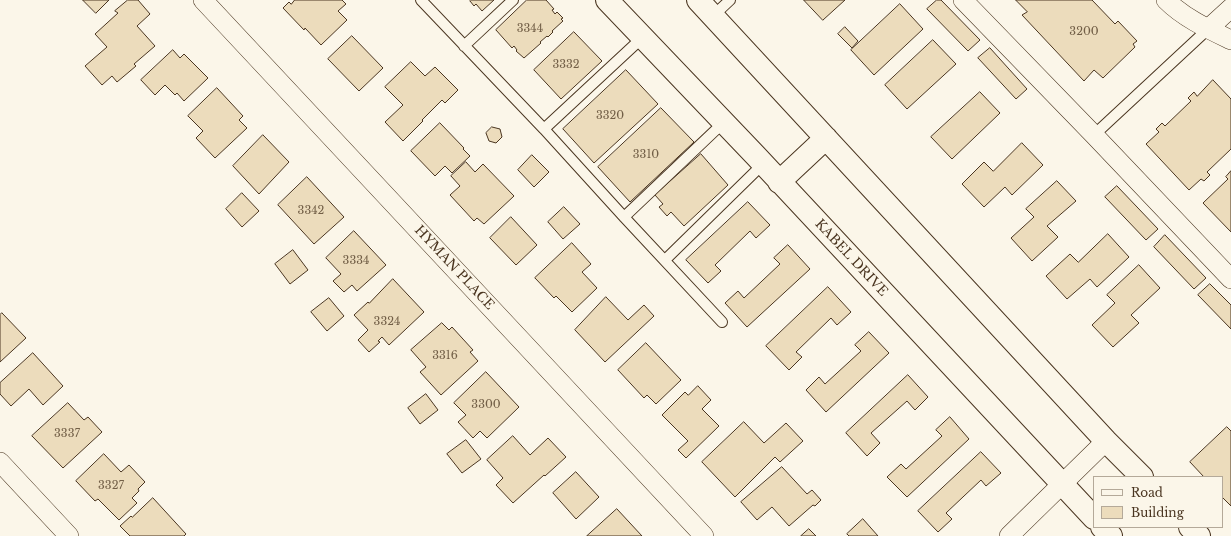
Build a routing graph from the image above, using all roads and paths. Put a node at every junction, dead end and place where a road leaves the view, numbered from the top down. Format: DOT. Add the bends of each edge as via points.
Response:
graph roads {
  1 [pos="203,0"];
  2 [pos="421,0"];
  3 [pos="513,0"];
  4 [pos="607,0"];
  5 [pos="698,0"];
  6 [pos="730,0"];
  7 [pos="963,0"];
  8 [pos="1166,0"];
  9 [pos="1231,8"];
  10 [pos="713,16"];
  11 [pos="1208,29"];
  12 [pos="643,37"];
  13 [pos="1231,40"];
  14 [pos="464,46"];
  15 [pos="724,122"];
  16 [pos="544,129"];
  17 [pos="1094,136"];
  18 [pos="826,138"];
  19 [pos="763,164"];
  20 [pos="779,182"];
  21 [pos="624,217"];
  22 [pos="665,260"];
  23 [pos="1231,280"];
  24 [pos="722,322"];
  25 [pos="1106,441"];
  26 [pos="0,462"];
  27 [pos="1141,476"];
  28 [pos="1062,484"];
  29 [pos="1093,517"];
  30 [pos="1103,528"];
  31 [pos="1191,528"];
  32 [pos="69,536"];
  33 [pos="704,536"];
  34 [pos="1009,536"];
  35 [pos="1111,536"];
  36 [pos="1199,536"];
  1 -- 33 [label="street, HYMAN PLACE"];
  2 -- 14 [label="lane"];
  3 -- 14 [label="lane"];
  4 -- 12 [label="street, KABEL DRIVE"];
  5 -- 10 [label="street"];
  6 -- 10 [label="lane"];
  7 -- 17 [label="street"];
  8 -- 11 [label="street" via="1174,8"];
  9 -- 11 [label="street"];
  10 -- 18 [label="street"];
  11 -- 13 [label="street"];
  11 -- 17 [label="lane"];
  12 -- 15 [label="street, KABEL DRIVE"];
  12 -- 16 [label="lane"];
  14 -- 16 [label="lane"];
  15 -- 19 [label="street, KABEL DRIVE"];
  15 -- 21 [label="lane"];
  16 -- 21 [label="lane"];
  17 -- 23 [label="street"];
  18 -- 20 [label="street"];
  18 -- 25 [label="street"];
  19 -- 20 [label="street, KABEL DRIVE"];
  19 -- 22 [label="lane"];
  20 -- 28 [label="street, KABEL DRIVE"];
  21 -- 22 [label="lane"];
  22 -- 24 [label="lane"];
  25 -- 27 [label="street"];
  25 -- 28 [label="street"];
  26 -- 32 [label="street"];
  28 -- 29 [label="street, KABEL DRIVE"];
  28 -- 34 [label="street"];
  30 -- 35 [label="street"];
  31 -- 36 [label="street"];
}
